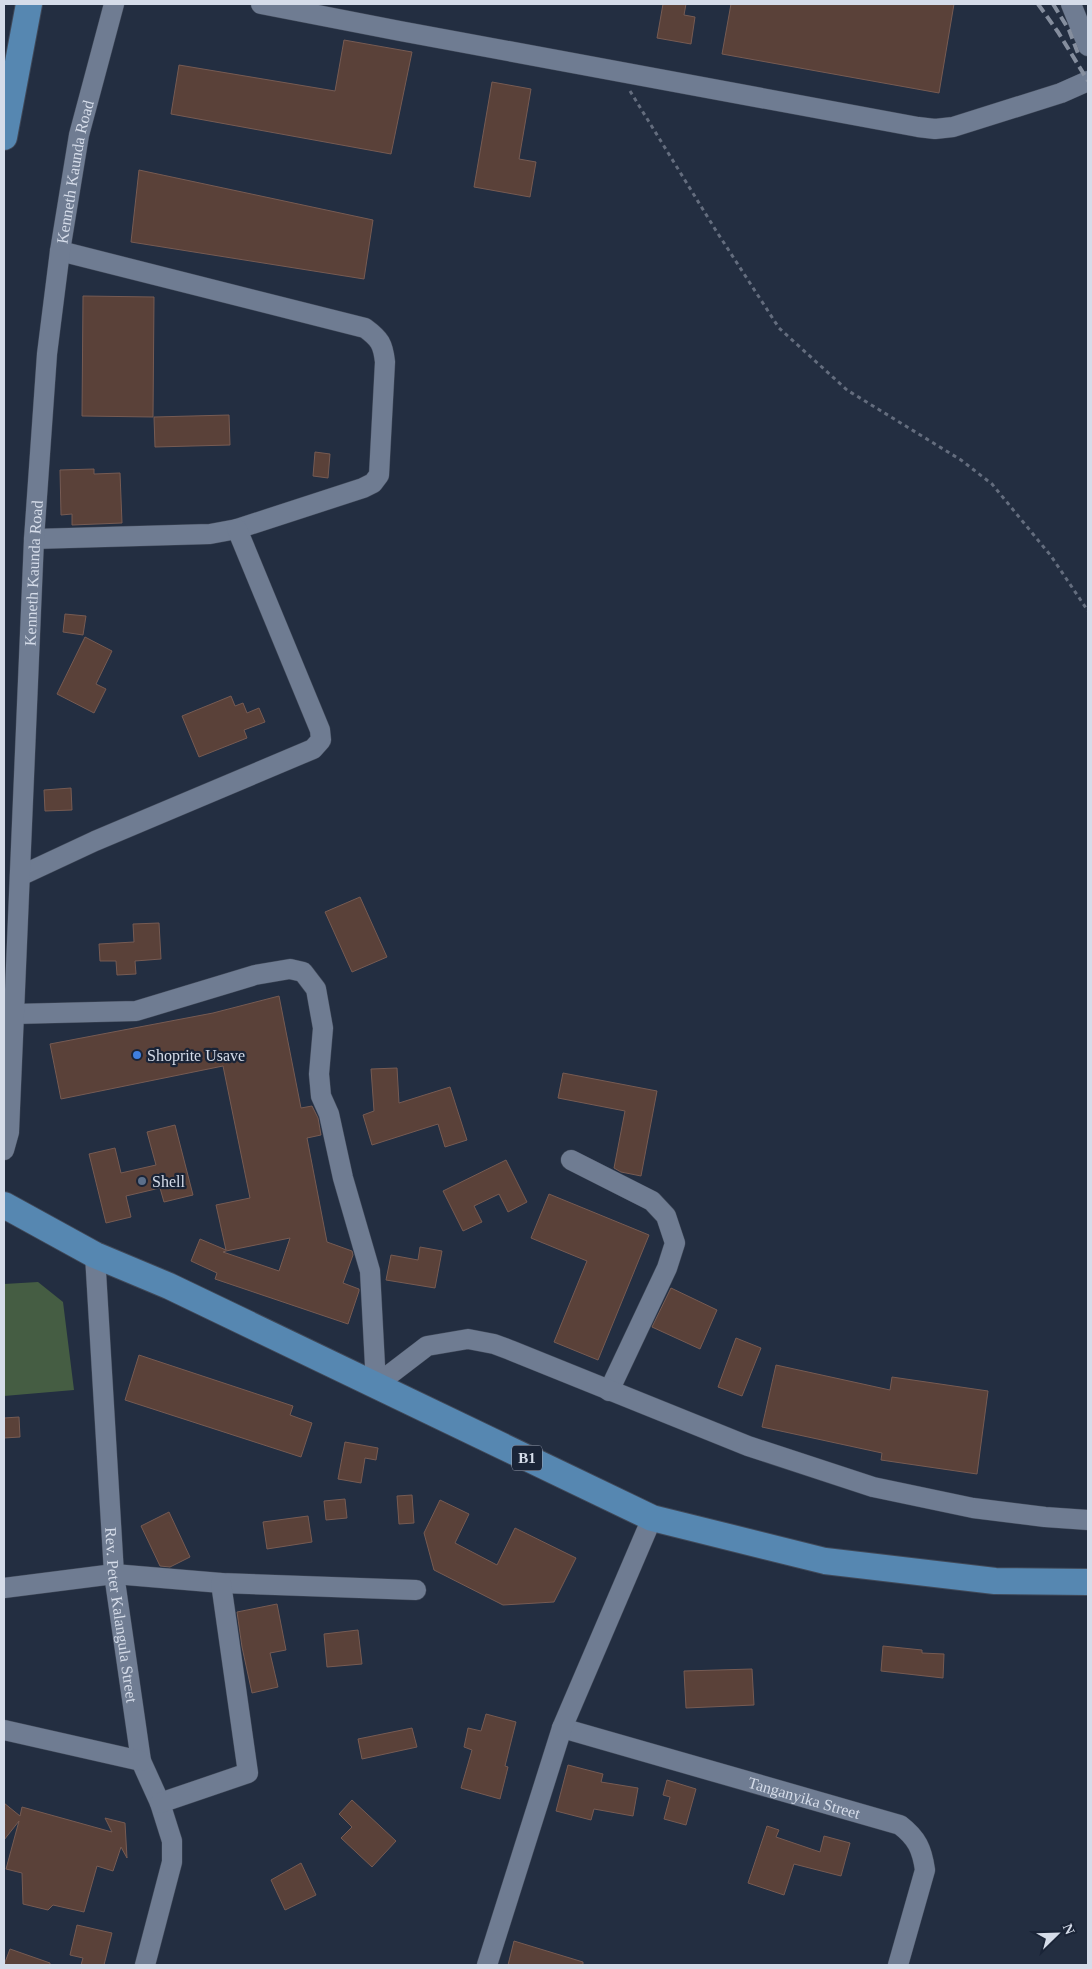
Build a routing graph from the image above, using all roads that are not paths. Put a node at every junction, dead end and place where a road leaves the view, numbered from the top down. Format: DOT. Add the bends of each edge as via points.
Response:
graph roads {
  1 [pos="29,4"];
  2 [pos="114,4"];
  3 [pos="261,4"];
  4 [pos="1071,4"];
  5 [pos="297,7"];
  6 [pos="1088,46"];
  7 [pos="1088,81"];
  8 [pos="4,137"];
  9 [pos="60,251"];
  10 [pos="237,528"];
  11 [pos="34,539"];
  12 [pos="20,876"];
  13 [pos="14,1014"];
  14 [pos="4,1150"];
  15 [pos="571,1160"];
  16 [pos="4,1205"];
  17 [pos="95,1255"];
  18 [pos="376,1385"];
  19 [pos="609,1391"];
  20 [pos="652,1518"];
  21 [pos="1088,1520"];
  22 [pos="114,1574"];
  23 [pos="1088,1582"];
  24 [pos="221,1583"];
  25 [pos="4,1588"];
  26 [pos="416,1590"];
  27 [pos="562,1728"];
  28 [pos="4,1730"];
  29 [pos="141,1761"];
  30 [pos="160,1803"];
  31 [pos="145,1965"];
  32 [pos="487,1965"];
  33 [pos="898,1965"];
  1 -- 8 [label="main road"];
  2 -- 9 [label="street, Kenneth Kaunda Road" via="79,135"];
  3 -- 5 [label="street"];
  4 -- 6 [label="street"];
  5 -- 7 [label="street" via="616,71 935,129 953,127 1052,96"];
  9 -- 10 [label="street" via="365,328 383,346 386,362 379,475 373,483"];
  9 -- 11 [label="street, Kenneth Kaunda Road" via="46,354"];
  10 -- 11 [label="street" via="210,534"];
  10 -- 12 [label="street" via="320,730 321,740 313,749"];
  11 -- 12 [label="street, Kenneth Kaunda Road"];
  12 -- 13 [label="street, Kenneth Kaunda Road"];
  13 -- 14 [label="street, Kenneth Kaunda Road" via="9,1132"];
  13 -- 18 [label="street" via="136,1011 255,975 290,969 304,972 316,989 323,1028 319,1074 322,1096 370,1271"];
  15 -- 19 [label="street" via="652,1200 666,1216 675,1243 667,1268"];
  16 -- 17 [label="main road, B1"];
  17 -- 18 [label="main road, B1" via="169,1286"];
  17 -- 22 [label="street, Rev. Peter Kalangula Street"];
  18 -- 19 [label="street" via="427,1346 468,1339 502,1347"];
  18 -- 20 [label="main road, B1"];
  19 -- 21 [label="street" via="748,1446 873,1487 973,1508"];
  20 -- 23 [label="main road, B1" via="825,1561 995,1581"];
  20 -- 27 [label="street"];
  22 -- 24 [label="street"];
  22 -- 25 [label="street"];
  22 -- 29 [label="street, Rev. Peter Kalangula Street"];
  24 -- 26 [label="street"];
  24 -- 30 [label="street" via="248,1773"];
  27 -- 32 [label="street"];
  27 -- 33 [label="street, Tanganyika Street" via="900,1824 913,1834 925,1870"];
  28 -- 29 [label="street"];
  29 -- 30 [label="street, Rev. Peter Kalangula Street"];
  30 -- 31 [label="street, Rev. Peter Kalangula Street" via="172,1841 172,1862"];
}
